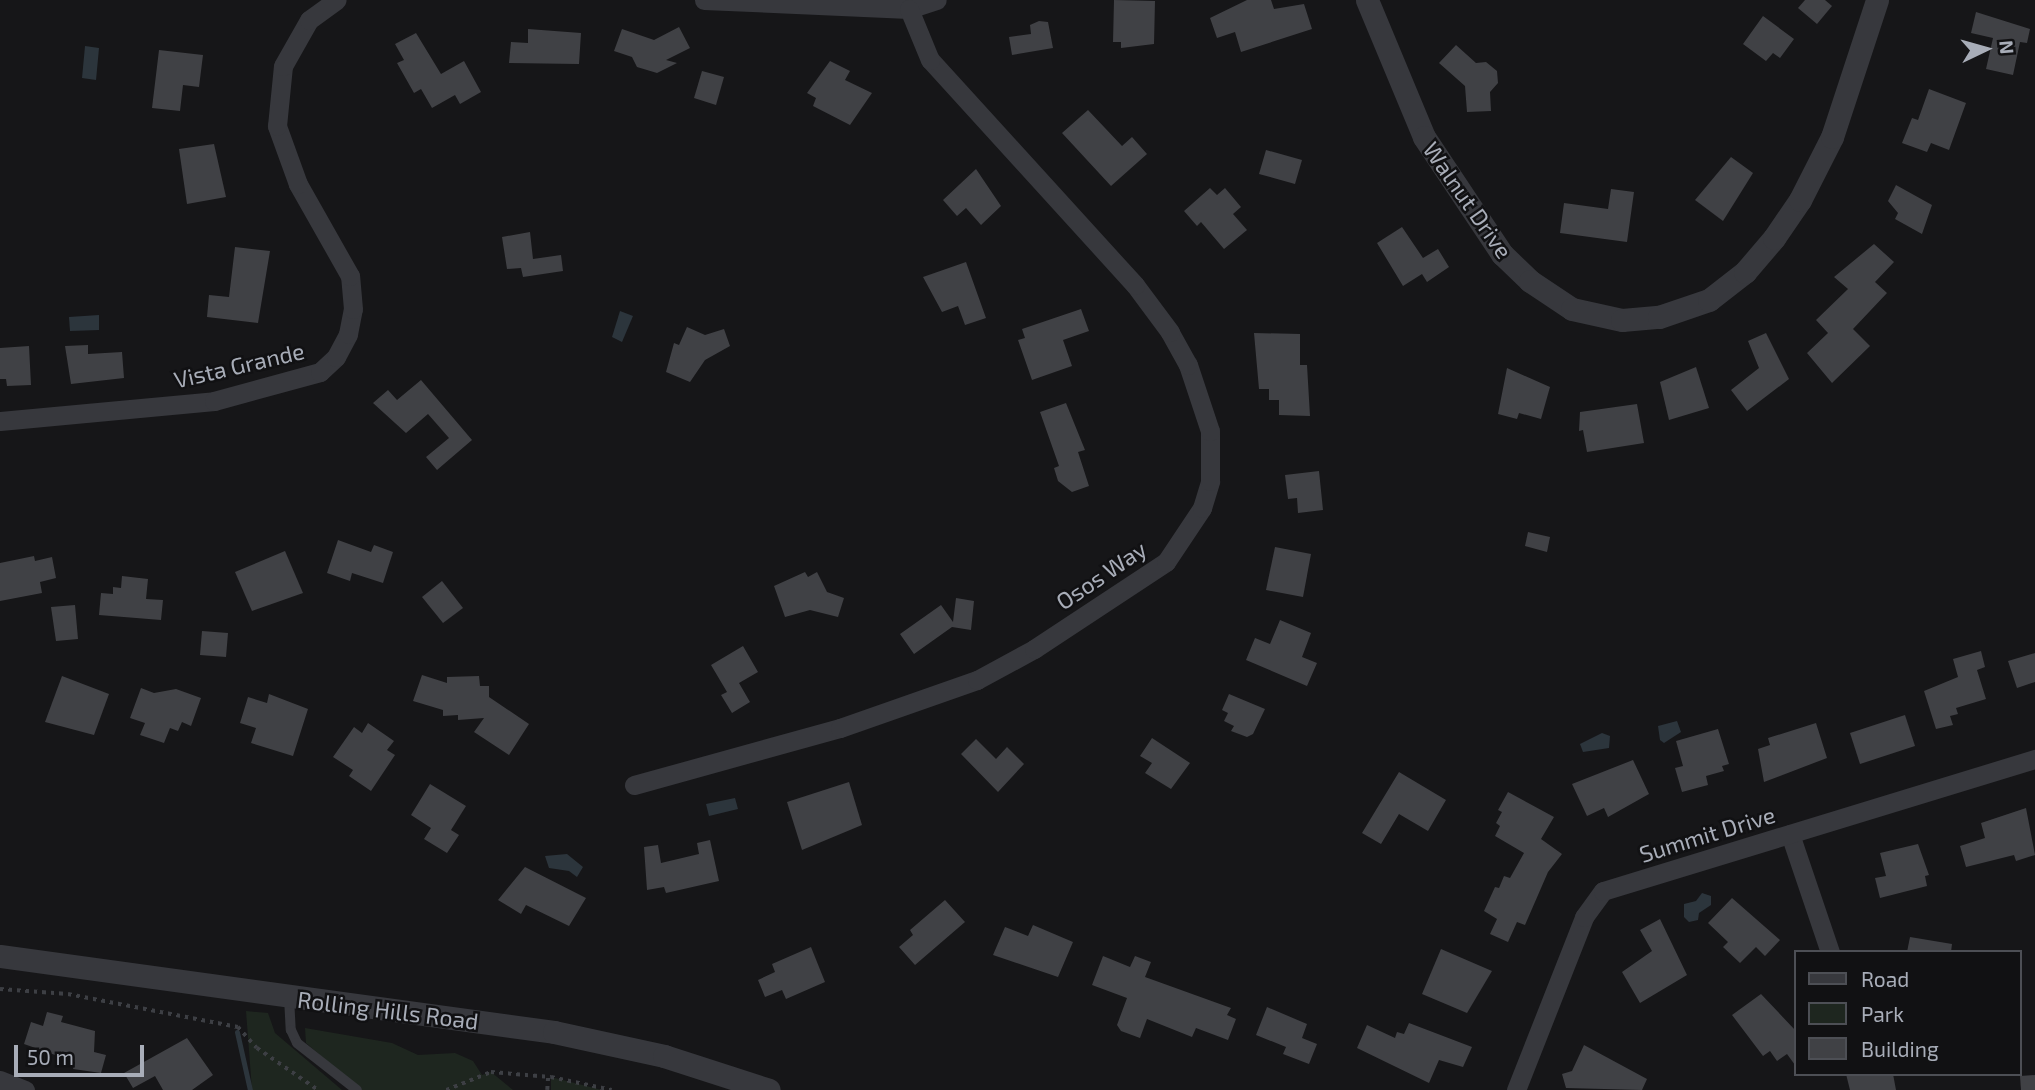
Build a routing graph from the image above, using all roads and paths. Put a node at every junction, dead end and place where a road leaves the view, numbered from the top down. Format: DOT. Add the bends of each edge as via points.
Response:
graph roads {
  1 [pos="337,0"];
  2 [pos="704,0"];
  3 [pos="937,0"];
  4 [pos="1367,0"];
  5 [pos="1877,0"];
  6 [pos="909,9"];
  7 [pos="0,421"];
  8 [pos="2035,759"];
  9 [pos="634,785"];
  10 [pos="1790,834"];
  11 [pos="1829,950"];
  12 [pos="0,956"];
  13 [pos="0,989"];
  14 [pos="289,997"];
  15 [pos="548,1076"];
  16 [pos="0,1080"];
  17 [pos="24,1090"];
  18 [pos="318,1090"];
  19 [pos="357,1090"];
  20 [pos="446,1090"];
  21 [pos="547,1090"];
  22 [pos="612,1090"];
  23 [pos="769,1090"];
  24 [pos="1516,1090"];
  1 -- 7 [label="street, Vista Grande" via="309,19 292,47 278,90 277,126 298,184 350,276 354,309 336,357 320,372 214,401"];
  2 -- 6 [label="street"];
  3 -- 6 [label="street"];
  4 -- 5 [label="street, Walnut Drive" via="1424,137 1502,254 1530,281 1572,309 1622,320 1659,317 1709,300 1745,272 1774,238 1800,200 1832,136"];
  6 -- 9 [label="street, Osos Way" via="930,60 1135,285 1170,332 1188,365 1210,431 1210,481 1202,509 1166,562 1034,649 977,680 840,729"];
  8 -- 10 [label="street, Summit Drive"];
  10 -- 11 [label="street"];
  10 -- 24 [label="street, Summit Drive" via="1603,891 1594,898"];
  12 -- 14 [label="street, Rolling Hills Road"];
  13 -- 18 [label="path" via="68,993 239,1027 257,1048"];
  14 -- 19 [label="lane" via="291,1030 297,1043"];
  14 -- 23 [label="street, Rolling Hills Road" via="554,1032 664,1056"];
  15 -- 20 [label="path" via="491,1072"];
  15 -- 21 [label="path"];
  15 -- 22 [label="path"];
  16 -- 17 [label="street"];
}
